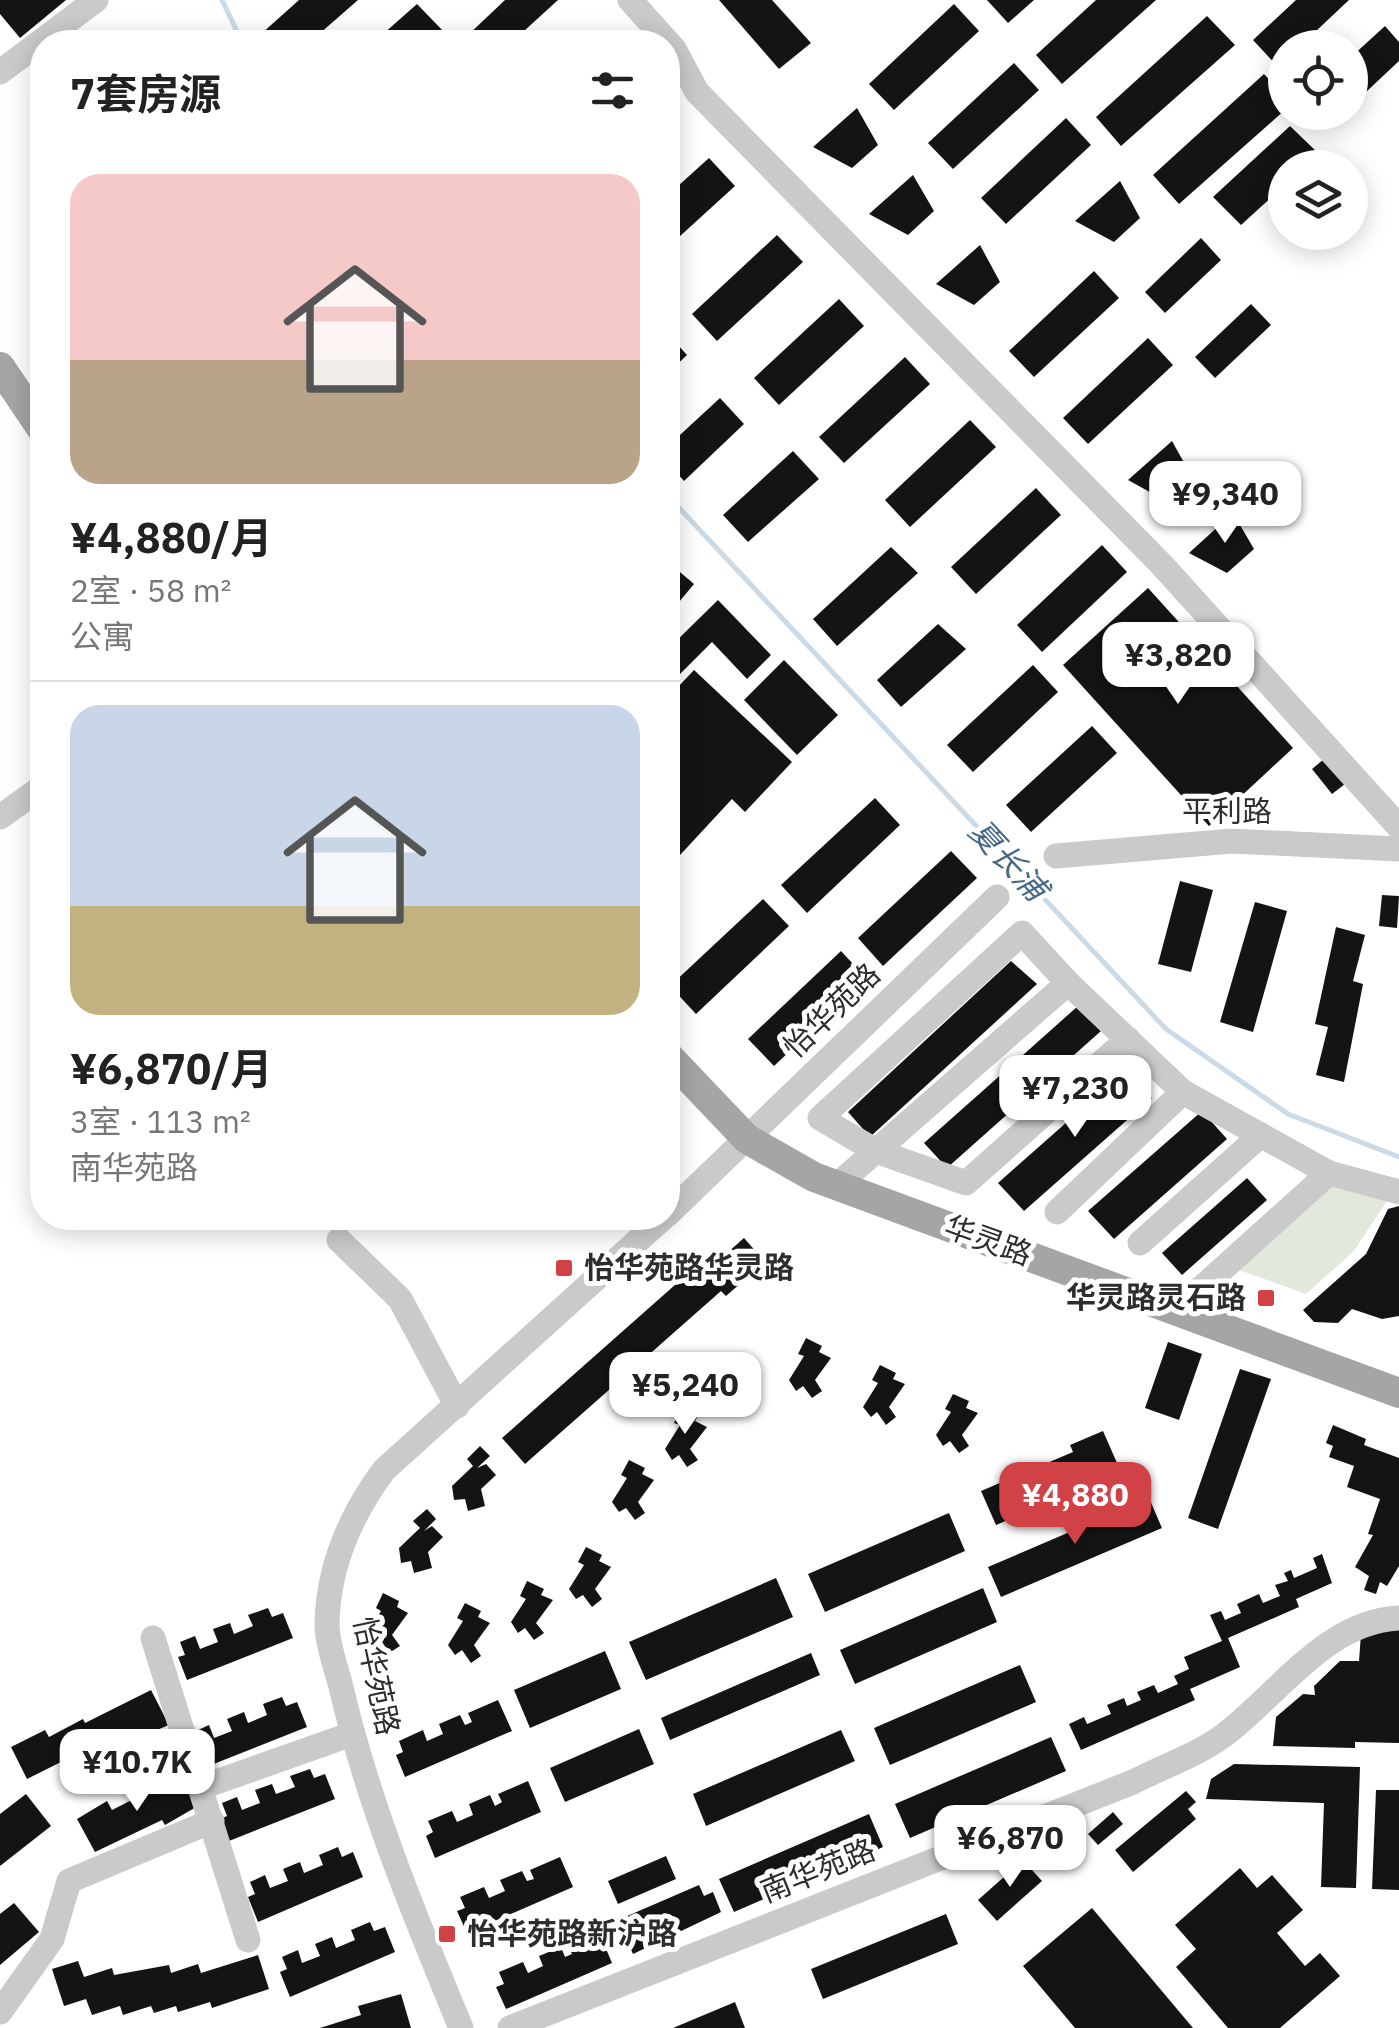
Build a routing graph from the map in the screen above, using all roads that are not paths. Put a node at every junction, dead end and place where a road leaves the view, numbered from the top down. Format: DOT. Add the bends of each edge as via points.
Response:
graph roads {
  1 [pos="96,0"];
  2 [pos="630,0"];
  3 [pos="50,30"];
  4 [pos="658,30"];
  5 [pos="30,43"];
  6 [pos="680,59"];
  7 [pos="4,60"];
  8 [pos="0,367"];
  9 [pos="30,411"];
  10 [pos="30,796"];
  11 [pos="0,817"];
  12 [pos="1399,826"];
  13 [pos="1399,849"];
  14 [pos="1056,856"];
  15 [pos="997,897"];
  16 [pos="1068,983"];
  17 [pos="1128,1039"];
  18 [pos="680,1069"];
  19 [pos="1183,1092"];
  20 [pos="1261,1135"];
  21 [pos="746,1139"];
  22 [pos="876,1151"];
  23 [pos="1328,1173"];
  24 [pos="837,1185"];
  25 [pos="1399,1192"];
  26 [pos="680,1203"];
  27 [pos="1056,1212"];
  28 [pos="651,1230"];
  29 [pos="338,1240"];
  30 [pos="1140,1244"];
  31 [pos="1176,1311"];
  32 [pos="1399,1392"];
  33 [pos="457,1406"];
  34 [pos="1399,1618"];
  35 [pos="153,1638"];
  36 [pos="352,1734"];
  37 [pos="202,1788"];
  38 [pos="212,1821"];
  39 [pos="248,1940"];
  40 [pos="0,2012"];
  41 [pos="461,2028"];
  42 [pos="510,2028"];
  1 -- 3 [label="street"];
  2 -- 4 [label="street"];
  5 -- 7 [label="street"];
  6 -- 12 [label="street" via="697,92 1162,565"];
  8 -- 9 [label="main road"];
  10 -- 11 [label="street"];
  13 -- 14 [label="street, 平利路" via="1218,841"];
  15 -- 21 [label="street, 怡华苑路"];
  16 -- 17 [label="street"];
  16 -- 22 [label="street"];
  16 -- 22 [label="street" via="1022,934 820,1118"];
  17 -- 19 [label="street"];
  17 -- 22 [label="street" via="966,1183"];
  18 -- 21 [label="main road, 华灵路"];
  19 -- 20 [label="street"];
  19 -- 27 [label="street"];
  20 -- 23 [label="street"];
  20 -- 30 [label="street"];
  21 -- 24 [label="main road, 华灵路"];
  21 -- 26 [label="street, 怡华苑路"];
  22 -- 24 [label="street"];
  23 -- 25 [label="street"];
  23 -- 31 [label="street"];
  24 -- 31 [label="main road, 华灵路"];
  28 -- 33 [label="street, 怡华苑路"];
  29 -- 33 [label="street" via="400,1299"];
  31 -- 32 [label="main road, 华灵路"];
  33 -- 36 [label="street, 怡华苑路" via="384,1470 353,1511 330,1586 327,1629"];
  34 -- 42 [label="street, 南华苑路" via="1375,1619 1340,1634 1221,1738 1133,1782"];
  35 -- 37 [label="street"];
  36 -- 37 [label="street"];
  36 -- 41 [label="street, 怡华苑路"];
  37 -- 38 [label="street"];
  38 -- 39 [label="street"];
  38 -- 40 [label="street" via="68,1882 52,1939"];
}
